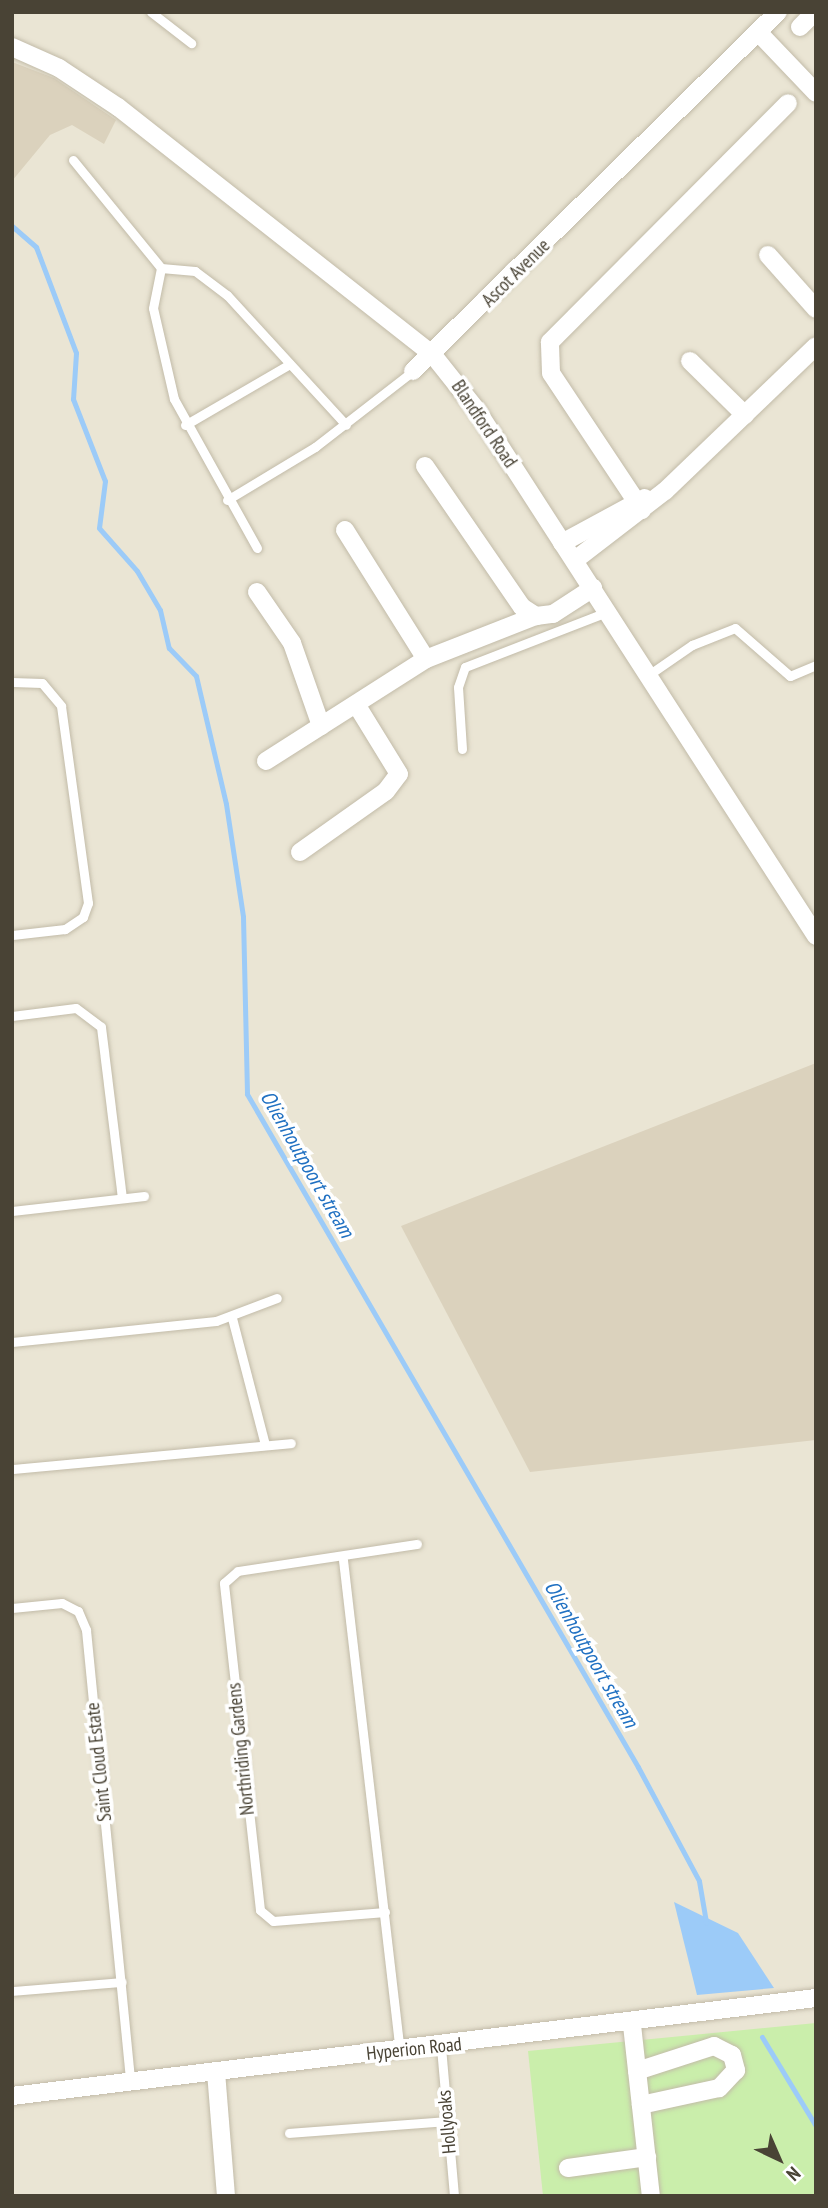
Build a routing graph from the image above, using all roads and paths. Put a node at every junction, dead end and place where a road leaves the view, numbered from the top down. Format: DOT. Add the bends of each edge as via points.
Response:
graph roads {
  1 [pos="150,12"];
  2 [pos="778,12"];
  3 [pos="815,12"];
  4 [pos="800,27"];
  5 [pos="758,32"];
  6 [pos="191,43"];
  7 [pos="12,47"];
  8 [pos="816,93"];
  9 [pos="788,103"];
  10 [pos="73,160"];
  11 [pos="768,255"];
  12 [pos="161,268"];
  13 [pos="816,309"];
  14 [pos="816,346"];
  15 [pos="433,355"];
  16 [pos="690,361"];
  17 [pos="290,363"];
  18 [pos="413,371"];
  19 [pos="745,415"];
  20 [pos="185,425"];
  21 [pos="346,425"];
  22 [pos="425,466"];
  23 [pos="227,500"];
  24 [pos="639,506"];
  25 [pos="345,530"];
  26 [pos="562,543"];
  27 [pos="257,548"];
  28 [pos="575,560"];
  29 [pos="593,588"];
  30 [pos="257,592"];
  31 [pos="607,612"];
  32 [pos="536,616"];
  33 [pos="426,659"];
  34 [pos="816,665"];
  35 [pos="647,676"];
  36 [pos="12,682"];
  37 [pos="356,704"];
  38 [pos="321,726"];
  39 [pos="461,749"];
  40 [pos="266,761"];
  41 [pos="300,852"];
  42 [pos="12,935"];
  43 [pos="816,936"];
  44 [pos="12,1016"];
  45 [pos="144,1196"];
  46 [pos="122,1198"];
  47 [pos="12,1211"];
  48 [pos="277,1298"];
  49 [pos="232,1318"];
  50 [pos="12,1342"];
  51 [pos="292,1443"];
  52 [pos="265,1445"];
  53 [pos="12,1469"];
  54 [pos="417,1544"];
  55 [pos="343,1560"];
  56 [pos="12,1608"];
  57 [pos="385,1912"];
  58 [pos="122,1982"];
  59 [pos="12,1991"];
  60 [pos="816,1998"];
  61 [pos="632,2025"];
  62 [pos="441,2047"];
  63 [pos="400,2050"];
  64 [pos="637,2071"];
  65 [pos="216,2072"];
  66 [pos="130,2082"];
  67 [pos="12,2096"];
  68 [pos="641,2105"];
  69 [pos="447,2121"];
  70 [pos="289,2133"];
  71 [pos="647,2157"];
  72 [pos="568,2168"];
  73 [pos="226,2196"];
  74 [pos="454,2196"];
  75 [pos="651,2196"];
  1 -- 6 [label="lane"];
  2 -- 5 [label="street, Ascot Avenue"];
  3 -- 4 [label="street"];
  5 -- 8 [label="street"];
  5 -- 15 [label="street, Ascot Avenue"];
  7 -- 15 [label="street, Blandford Road" via="59,68 118,107"];
  9 -- 24 [label="street" via="550,342 551,373"];
  10 -- 12 [label="lane"];
  11 -- 13 [label="street"];
  12 -- 17 [label="lane" via="181,266 209,279"];
  12 -- 20 [label="lane" via="153,308"];
  14 -- 19 [label="street"];
  15 -- 18 [label="street, Ascot Avenue"];
  15 -- 26 [label="street, Blandford Road"];
  16 -- 19 [label="street"];
  17 -- 20 [label="lane"];
  17 -- 21 [label="lane"];
  18 -- 21 [label="lane, Ascot Avenue"];
  19 -- 24 [label="street" via="665,491"];
  20 -- 23 [label="lane"];
  21 -- 23 [label="lane, Ascot Avenue"];
  22 -- 32 [label="street" via="522,607"];
  23 -- 27 [label="lane"];
  24 -- 26 [label="street"];
  24 -- 28 [label="street"];
  25 -- 33 [label="street"];
  26 -- 28 [label="street, Blandford Road"];
  28 -- 29 [label="street, Blandford Road"];
  29 -- 31 [label="street, Blandford Road"];
  29 -- 32 [label="street" via="553,614"];
  30 -- 38 [label="street" via="292,643"];
  31 -- 35 [label="street, Blandford Road"];
  31 -- 39 [label="lane" via="465,667 458,687"];
  32 -- 33 [label="street"];
  33 -- 37 [label="street"];
  34 -- 35 [label="lane" via="790,676 735,628 702,639"];
  35 -- 43 [label="street, Blandford Road"];
  36 -- 42 [label="lane" via="42,683 61,706 88,903 83,917 65,929"];
  37 -- 38 [label="street"];
  37 -- 41 [label="street" via="399,774 386,791"];
  38 -- 40 [label="street"];
  44 -- 46 [label="lane" via="76,1008 101,1027"];
  45 -- 46 [label="lane"];
  46 -- 47 [label="lane"];
  48 -- 49 [label="lane"];
  49 -- 50 [label="lane"];
  49 -- 52 [label="lane"];
  51 -- 52 [label="lane"];
  52 -- 53 [label="lane"];
  54 -- 55 [label="lane, Northriding Gardens"];
  55 -- 57 [label="lane"];
  55 -- 57 [label="lane, Northriding Gardens" via="238,1571 224,1583 259,1906 268,1919"];
  56 -- 58 [label="lane, Saint Cloud Estate" via="62,1603 83,1619"];
  57 -- 63 [label="lane"];
  58 -- 59 [label="lane"];
  58 -- 66 [label="lane, Saint Cloud Estate"];
  60 -- 61 [label="street, Hyperion Road"];
  61 -- 62 [label="street, Hyperion Road"];
  61 -- 64 [label="street"];
  62 -- 63 [label="street, Hyperion Road"];
  62 -- 69 [label="lane, Hollyoaks"];
  63 -- 65 [label="street, Hyperion Road"];
  64 -- 68 [label="street"];
  64 -- 68 [label="street" via="714,2046 732,2055 736,2070 719,2088"];
  65 -- 66 [label="street, Hyperion Road"];
  65 -- 73 [label="street"];
  66 -- 67 [label="street, Hyperion Road"];
  68 -- 71 [label="street"];
  69 -- 70 [label="lane"];
  69 -- 74 [label="lane, Hollyoaks"];
  71 -- 72 [label="street"];
  71 -- 75 [label="street"];
}
